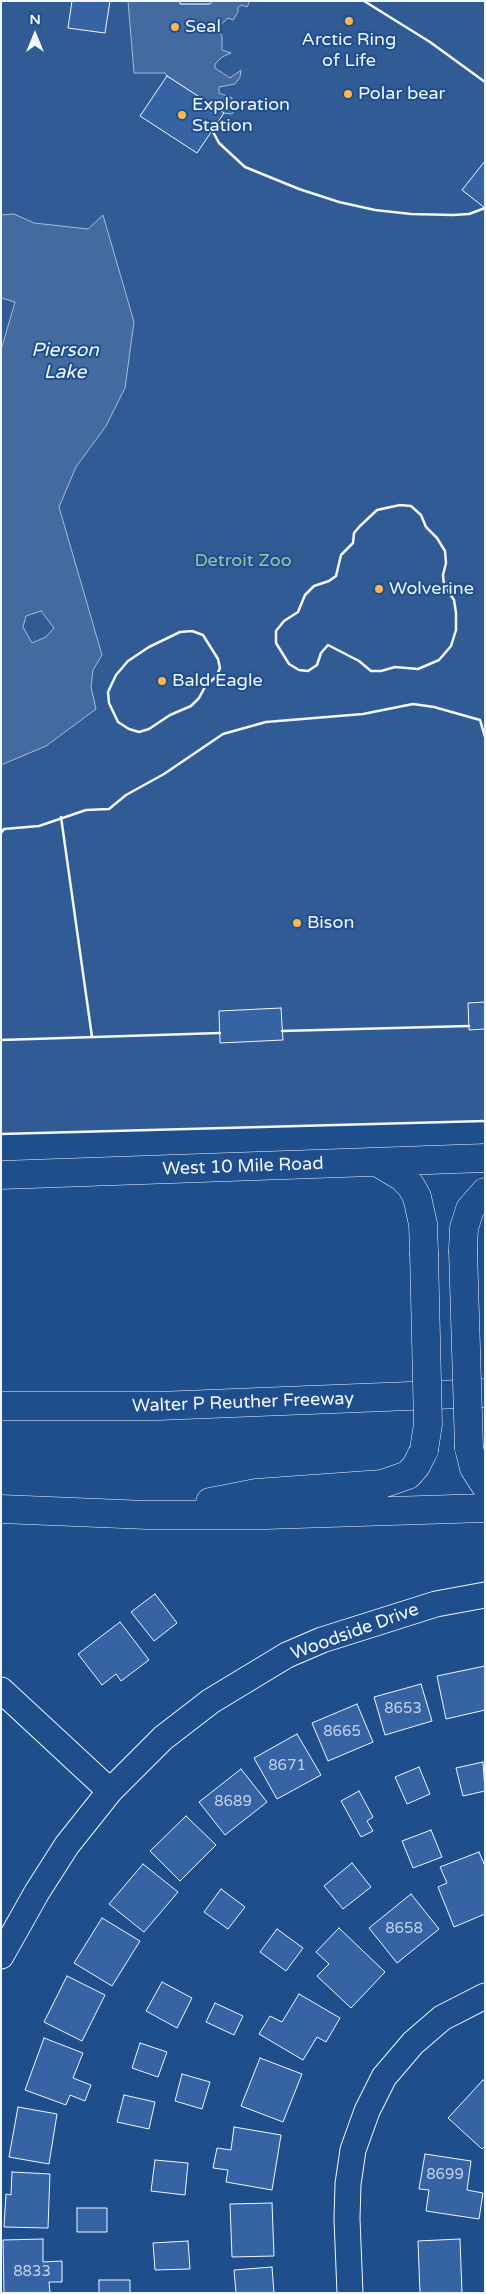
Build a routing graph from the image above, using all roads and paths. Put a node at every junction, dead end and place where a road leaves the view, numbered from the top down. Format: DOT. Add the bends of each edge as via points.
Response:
graph roads {
  1 [pos="485,1158"];
  2 [pos="377,1162"];
  3 [pos="1,1175"];
  4 [pos="485,1192"];
  5 [pos="485,1394"];
  6 [pos="1,1406"];
  7 [pos="485,1485"];
  8 [pos="485,1508"];
  9 [pos="1,1509"];
  10 [pos="147,1515"];
  11 [pos="485,1595"];
  12 [pos="1,1690"];
  13 [pos="110,1791"];
  14 [pos="1,1956"];
  15 [pos="485,1996"];
  16 [pos="350,2293"];
  1 -- 2 [label="main road, West 10 Mile Road"];
  2 -- 3 [label="main road, West 10 Mile Road"];
  2 -- 10 [label="main road, bridge" via="412,1186 421,1208 428,1424 424,1450 416,1466 408,1475 382,1484 256,1493"];
  4 -- 7 [label="main road, bridge" via="470,1209 464,1228 463,1250 469,1448 474,1468"];
  5 -- 6 [label="main road, Walter P Reuther Freeway" via="158,1406"];
  8 -- 10 [label="main road" via="382,1513"];
  9 -- 10 [label="main road"];
  11 -- 13 [label="street, Woodside Drive" via="396,1615 287,1655 220,1695 189,1718 163,1738"];
  12 -- 13 [label="street"];
  13 -- 14 [label="street, Woodside Drive" via="67,1845"];
  15 -- 16 [label="street" via="442,2018 412,2043 384,2077 366,2111 353,2150 348,2184"];
}
